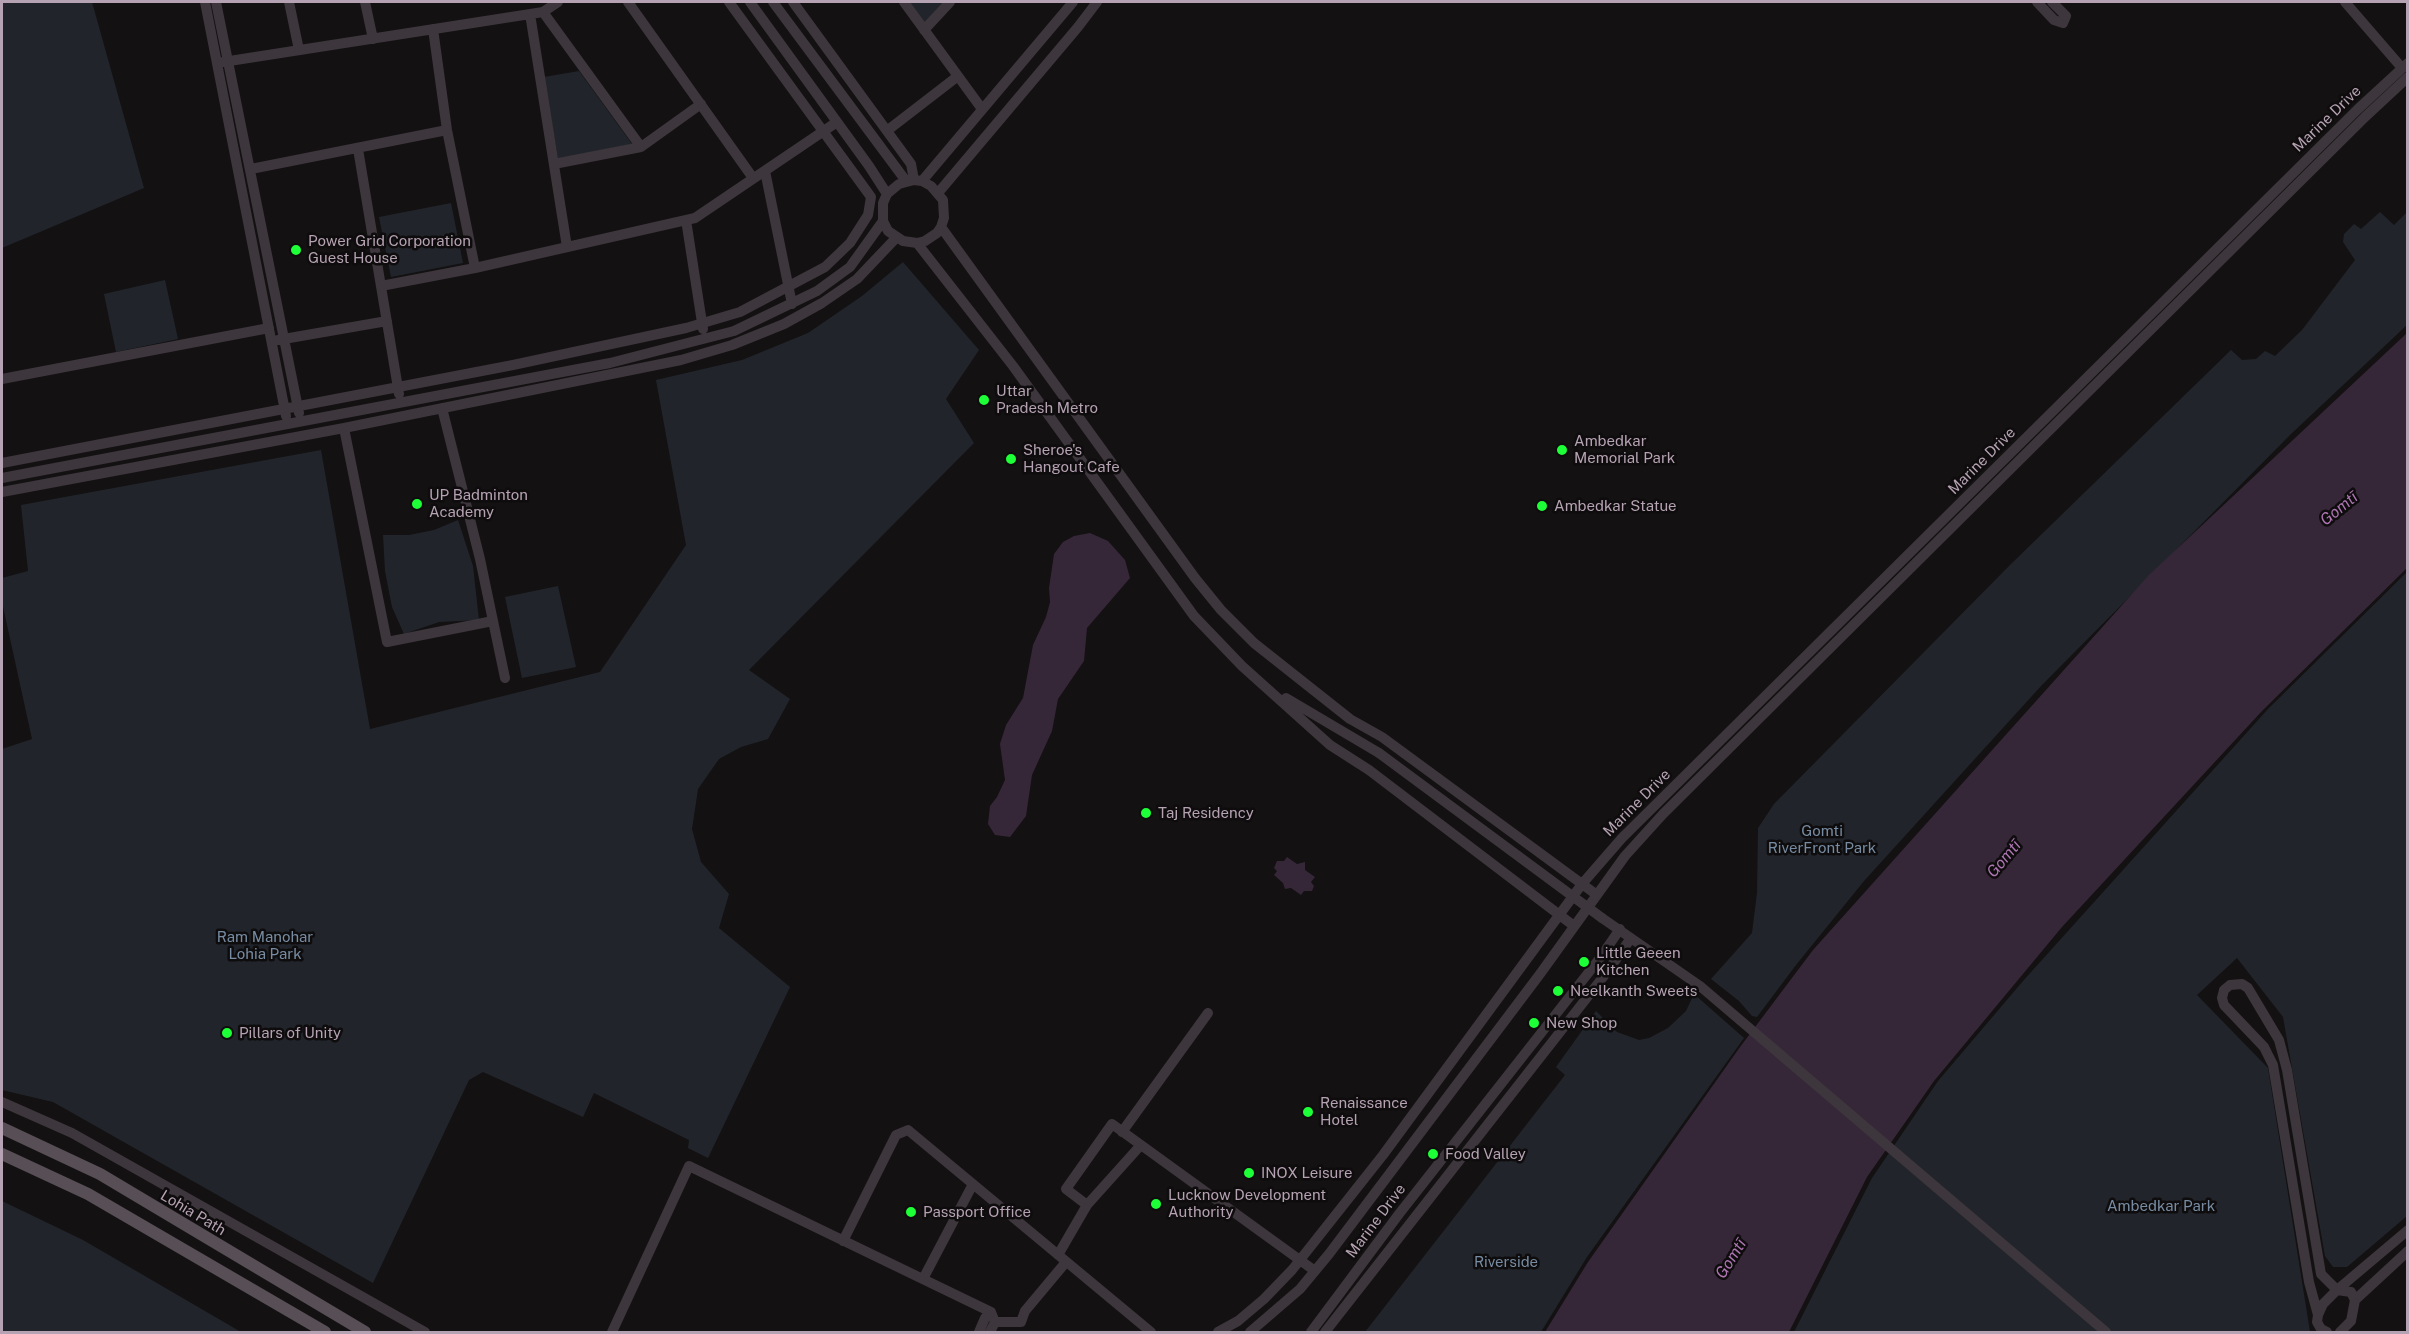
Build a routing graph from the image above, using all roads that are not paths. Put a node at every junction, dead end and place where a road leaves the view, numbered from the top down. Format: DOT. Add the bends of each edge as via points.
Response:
graph roads {
  1 [pos="205,2"];
  2 [pos="216,2"];
  3 [pos="289,2"];
  4 [pos="365,2"];
  5 [pos="558,2"];
  6 [pos="628,2"];
  7 [pos="729,2"];
  8 [pos="750,2"];
  9 [pos="773,2"];
  10 [pos="793,2"];
  11 [pos="904,2"];
  12 [pos="950,2"];
  13 [pos="1073,2"];
  14 [pos="1097,2"];
  15 [pos="2037,2"];
  16 [pos="2052,2"];
  17 [pos="2345,2"];
  18 [pos="543,12"];
  19 [pos="531,14"];
  20 [pos="433,29"];
  21 [pos="924,30"];
  22 [pos="373,39"];
  23 [pos="299,50"];
  24 [pos="229,61"];
  25 [pos="217,63"];
  26 [pos="2406,69"];
  27 [pos="958,76"];
  28 [pos="701,104"];
  29 [pos="982,109"];
  30 [pos="837,122"];
  31 [pos="447,130"];
  32 [pos="888,130"];
  33 [pos="823,132"];
  34 [pos="641,147"];
  35 [pos="358,149"];
  36 [pos="554,164"];
  37 [pos="251,169"];
  38 [pos="765,171"];
  39 [pos="753,178"];
  40 [pos="914,181"];
  41 [pos="938,193"];
  42 [pos="887,194"];
  43 [pos="686,220"];
  44 [pos="883,221"];
  45 [pos="941,227"];
  46 [pos="896,238"];
  47 [pos="918,243"];
  48 [pos="567,247"];
  49 [pos="475,268"];
  50 [pos="381,286"];
  51 [pos="788,286"];
  52 [pos="792,304"];
  53 [pos="387,321"];
  54 [pos="702,323"];
  55 [pos="269,328"];
  56 [pos="284,339"];
  57 [pos="705,339"];
  58 [pos="272,341"];
  59 [pos="2,379"];
  60 [pos="398,387"];
  61 [pos="401,403"];
  62 [pos="297,406"];
  63 [pos="442,408"];
  64 [pos="285,409"];
  65 [pos="300,422"];
  66 [pos="288,425"];
  67 [pos="344,428"];
  68 [pos="297,436"];
  69 [pos="2,463"];
  70 [pos="2,478"];
  71 [pos="2,492"];
  72 [pos="493,621"];
  73 [pos="505,678"];
  74 [pos="1260,682"];
  75 [pos="1350,719"];
  76 [pos="1379,753"];
  77 [pos="1582,884"];
  78 [pos="1597,895"];
  79 [pos="1559,914"];
  80 [pos="1574,926"];
  81 [pos="1620,929"];
  82 [pos="1631,938"];
  83 [pos="1208,1013"];
  84 [pos="2,1102"];
  85 [pos="2,1128"];
  86 [pos="1122,1132"];
  87 [pos="1140,1146"];
  88 [pos="2,1154"];
  89 [pos="974,1184"];
  90 [pos="1087,1205"];
  91 [pos="2313,1229"];
  92 [pos="2408,1230"];
  93 [pos="2301,1232"];
  94 [pos="843,1241"];
  95 [pos="2408,1251"];
  96 [pos="1062,1258"];
  97 [pos="1299,1260"];
  98 [pos="1315,1271"];
  99 [pos="923,1279"];
  100 [pos="2337,1290"];
  101 [pos="2355,1300"];
  102 [pos="2318,1315"];
  103 [pos="992,1322"];
  104 [pos="2323,1331"];
  105 [pos="325,1332"];
  106 [pos="365,1332"];
  107 [pos="425,1332"];
  108 [pos="612,1332"];
  109 [pos="979,1332"];
  110 [pos="1151,1332"];
  111 [pos="1218,1332"];
  112 [pos="1250,1332"];
  113 [pos="1311,1332"];
  114 [pos="1325,1332"];
  115 [pos="2106,1332"];
  116 [pos="2340,1332"];
  1 -- 25 [label="street"];
  2 -- 24 [label="street"];
  3 -- 23 [label="street"];
  4 -- 22 [label="street"];
  5 -- 18 [label="street"];
  6 -- 28 [label="street"];
  7 -- 33 [label="street"];
  8 -- 30 [label="street"];
  9 -- 40 [label="street"];
  10 -- 32 [label="street"];
  11 -- 21 [label="street"];
  12 -- 21 [label="street"];
  13 -- 29 [label="street"];
  14 -- 41 [label="street"];
  15 -- 16 [label="street" via="2054,20 2063,23 2066,16"];
  17 -- 26 [label="street"];
  18 -- 19 [label="street"];
  18 -- 34 [label="street"];
  19 -- 20 [label="street"];
  19 -- 36 [label="street"];
  20 -- 22 [label="street"];
  20 -- 31 [label="street"];
  21 -- 27 [label="street"];
  22 -- 23 [label="street"];
  23 -- 24 [label="street"];
  24 -- 25 [label="street"];
  24 -- 37 [label="street"];
  25 -- 55 [label="street"];
  26 -- 77 [label="street, Marine Drive" via="2358,109 1622,838"];
  26 -- 78 [label="street, Marine Drive" via="2365,117 1663,814"];
  27 -- 29 [label="street"];
  27 -- 32 [label="street"];
  28 -- 34 [label="street"];
  28 -- 39 [label="street"];
  29 -- 40 [label="street"];
  30 -- 33 [label="street"];
  30 -- 42 [label="street"];
  31 -- 35 [label="street"];
  31 -- 49 [label="street"];
  32 -- 40 [label="street" via="911,164"];
  33 -- 38 [label="street"];
  33 -- 51 [label="street" via="871,197 868,215 850,243 825,267"];
  34 -- 36 [label="street"];
  35 -- 37 [label="street"];
  35 -- 50 [label="street"];
  36 -- 48 [label="street"];
  37 -- 56 [label="street"];
  38 -- 39 [label="street"];
  38 -- 51 [label="street"];
  39 -- 43 [label="street" via="695,218"];
  40 -- 41 [label="street"];
  40 -- 42 [label="street" via="899,184"];
  41 -- 45 [label="street" via="945,209"];
  42 -- 44 [label="street"];
  43 -- 48 [label="street"];
  43 -- 54 [label="street"];
  44 -- 46 [label="street"];
  44 -- 52 [label="street" via="850,267"];
  45 -- 47 [label="street" via="931,238"];
  45 -- 75 [label="street" via="1195,578 1254,643"];
  46 -- 47 [label="street"];
  46 -- 63 [label="street" via="856,279 822,303 732,345 681,360"];
  47 -- 74 [label="street" via="1013,366 1194,616"];
  48 -- 49 [label="street"];
  49 -- 50 [label="street"];
  50 -- 53 [label="street"];
  51 -- 52 [label="street"];
  51 -- 54 [label="street" via="741,312"];
  52 -- 57 [label="street" via="734,331"];
  53 -- 56 [label="street"];
  53 -- 60 [label="street"];
  54 -- 57 [label="street"];
  54 -- 60 [label="street"];
  55 -- 58 [label="street"];
  55 -- 59 [label="street"];
  56 -- 58 [label="street"];
  56 -- 62 [label="street"];
  57 -- 61 [label="street" via="610,363"];
  58 -- 64 [label="street"];
  60 -- 61 [label="street"];
  60 -- 62 [label="street"];
  61 -- 65 [label="street"];
  62 -- 64 [label="street"];
  62 -- 65 [label="street"];
  63 -- 67 [label="street"];
  63 -- 72 [label="street"];
  64 -- 66 [label="street"];
  64 -- 69 [label="street"];
  65 -- 66 [label="street"];
  65 -- 68 [label="street"];
  66 -- 68 [label="street"];
  66 -- 70 [label="street"];
  67 -- 68 [label="street"];
  67 -- 72 [label="street" via="387,642"];
  68 -- 71 [label="street"];
  72 -- 73 [label="street"];
  74 -- 76 [label="street"];
  74 -- 79 [label="street" via="1330,745"];
  75 -- 76 [label="street"];
  75 -- 77 [label="street" via="1382,737"];
  76 -- 81 [label="street, bridge"];
  77 -- 78 [label="street"];
  77 -- 79 [label="street, Marine Drive"];
  78 -- 80 [label="street, Marine Drive"];
  79 -- 80 [label="street"];
  79 -- 97 [label="street, Marine Drive" via="1383,1155"];
  80 -- 98 [label="street, Marine Drive"];
  81 -- 82 [label="street"];
  81 -- 113 [label="street, Marine Drive"];
  82 -- 114 [label="street, Marine Drive"];
  82 -- 115 [label="street" via="1700,986"];
  83 -- 86 [label="street"];
  84 -- 107 [label="street" via="72,1133"];
  85 -- 106 [label="main road, Lohia Path" via="100,1174"];
  86 -- 87 [label="street"];
  86 -- 90 [label="street" via="1112,1124 1066,1189"];
  87 -- 90 [label="street"];
  87 -- 97 [label="street"];
  88 -- 105 [label="main road" via="88,1194"];
  89 -- 94 [label="street" via="908,1130 896,1135"];
  89 -- 96 [label="street"];
  89 -- 99 [label="street"];
  90 -- 96 [label="street"];
  91 -- 93 [label="street"];
  91 -- 93 [label="street" via="2279,1040 2248,988 2230,985 2224,990 2224,1005 2264,1047 2273,1065"];
  91 -- 100 [label="street" via="2321,1274"];
  92 -- 100 [label="street"];
  93 -- 102 [label="street"];
  94 -- 99 [label="street"];
  94 -- 108 [label="street" via="689,1166"];
  95 -- 101 [label="street"];
  96 -- 103 [label="street" via="1021,1322"];
  96 -- 110 [label="street"];
  97 -- 98 [label="street"];
  97 -- 111 [label="street, Marine Drive" via="1264,1299"];
  98 -- 112 [label="street, Marine Drive"];
  99 -- 103 [label="street"];
  100 -- 101 [label="street" via="2351,1292"];
  100 -- 102 [label="street"];
  101 -- 116 [label="street" via="2351,1321"];
  102 -- 104 [label="street" via="2317,1322"];
  103 -- 109 [label="street" via="985,1318"];
}
